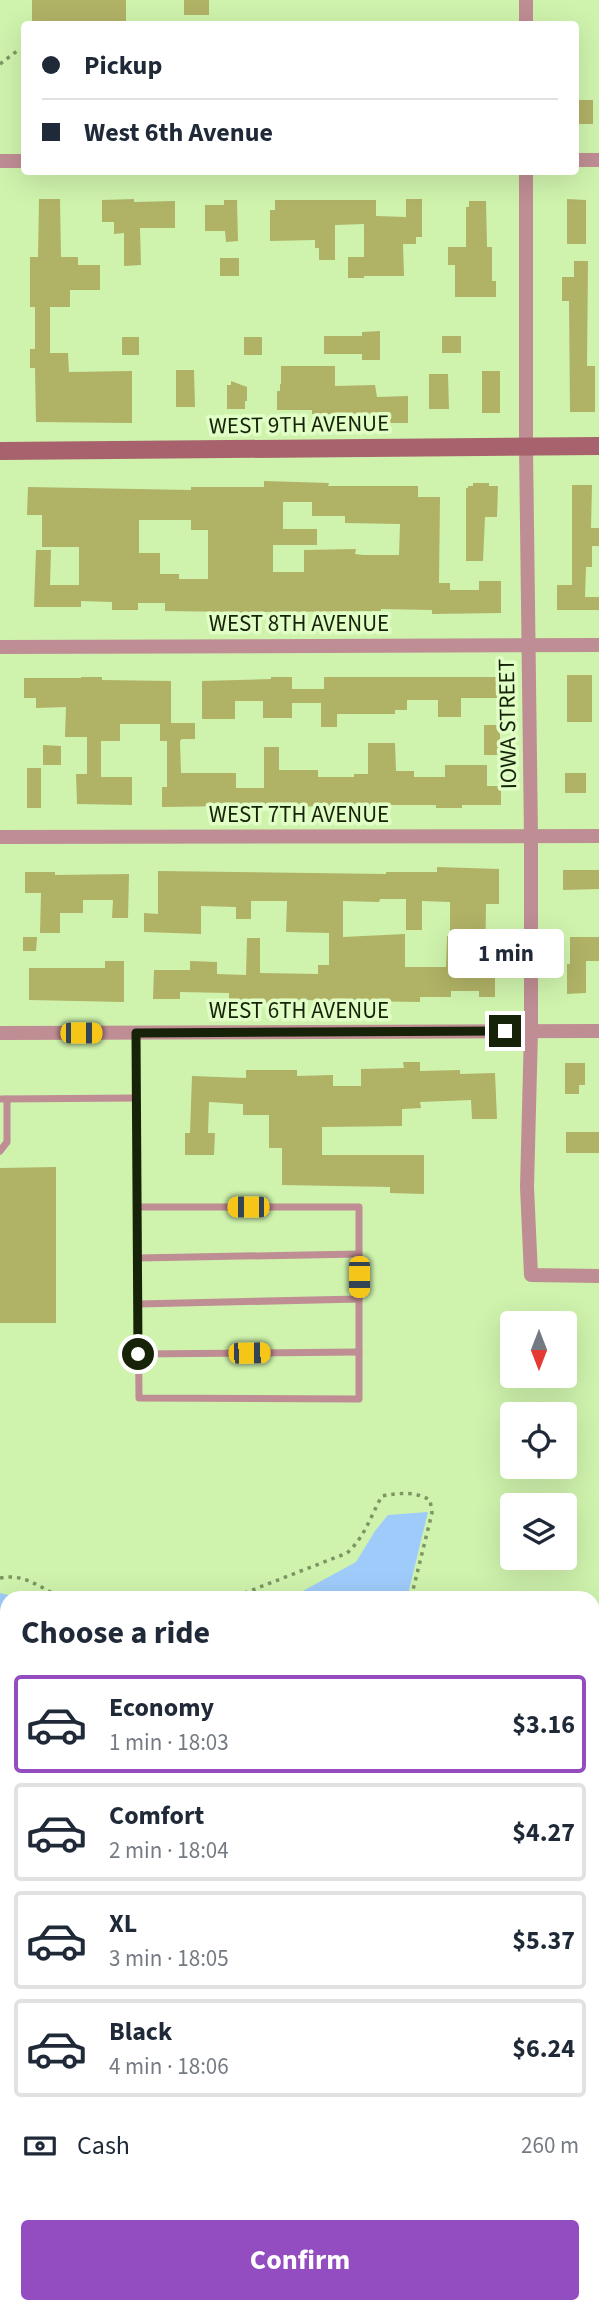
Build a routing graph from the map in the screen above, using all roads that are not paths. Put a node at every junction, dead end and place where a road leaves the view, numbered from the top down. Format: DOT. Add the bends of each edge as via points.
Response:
graph roads {
  1 [pos="526,0"];
  2 [pos="526,21"];
  3 [pos="579,160"];
  4 [pos="599,160"];
  5 [pos="0,161"];
  6 [pos="21,161"];
  7 [pos="526,175"];
  8 [pos="599,446"];
  9 [pos="526,447"];
  10 [pos="0,451"];
  11 [pos="529,645"];
  12 [pos="599,645"];
  13 [pos="0,647"];
  14 [pos="599,836"];
  15 [pos="0,837"];
  16 [pos="531,837"];
  17 [pos="531,1031"];
  18 [pos="599,1031"];
  19 [pos="0,1033"];
  20 [pos="136,1033"];
  21 [pos="136,1098"];
  22 [pos="4,1099"];
  23 [pos="0,1151"];
  24 [pos="137,1207"];
  25 [pos="359,1254"];
  26 [pos="138,1258"];
  27 [pos="599,1276"];
  28 [pos="359,1299"];
  29 [pos="138,1304"];
  30 [pos="359,1352"];
  31 [pos="138,1354"];
  1 -- 2 [label="street"];
  3 -- 4 [label="street"];
  5 -- 6 [label="street"];
  7 -- 9 [label="street, IOWA STREET"];
  8 -- 9 [label="main road, WEST 9TH AVENUE"];
  9 -- 10 [label="main road, WEST 9TH AVENUE"];
  9 -- 11 [label="street, IOWA STREET"];
  11 -- 12 [label="street, WEST 8TH AVENUE"];
  11 -- 13 [label="street, WEST 8TH AVENUE"];
  11 -- 16 [label="street, IOWA STREET"];
  14 -- 16 [label="street, WEST 7TH AVENUE"];
  15 -- 16 [label="street, WEST 7TH AVENUE"];
  16 -- 17 [label="street, IOWA STREET"];
  17 -- 18 [label="street, WEST 6TH AVENUE"];
  17 -- 20 [label="street, WEST 6TH AVENUE"];
  17 -- 27 [label="street, IOWA STREET" via="527,1187 531,1275"];
  19 -- 20 [label="street, WEST 6TH AVENUE"];
  20 -- 21 [label="lane"];
  21 -- 22 [label="lane"];
  21 -- 24 [label="lane"];
  22 -- 23 [label="lane" via="8,1142"];
  24 -- 25 [label="lane" via="359,1207"];
  24 -- 26 [label="lane"];
  25 -- 26 [label="lane"];
  25 -- 28 [label="lane"];
  26 -- 29 [label="lane"];
  28 -- 29 [label="lane"];
  28 -- 30 [label="lane"];
  29 -- 31 [label="lane"];
  30 -- 31 [label="lane"];
  30 -- 31 [label="lane" via="359,1399 139,1398"];
}
